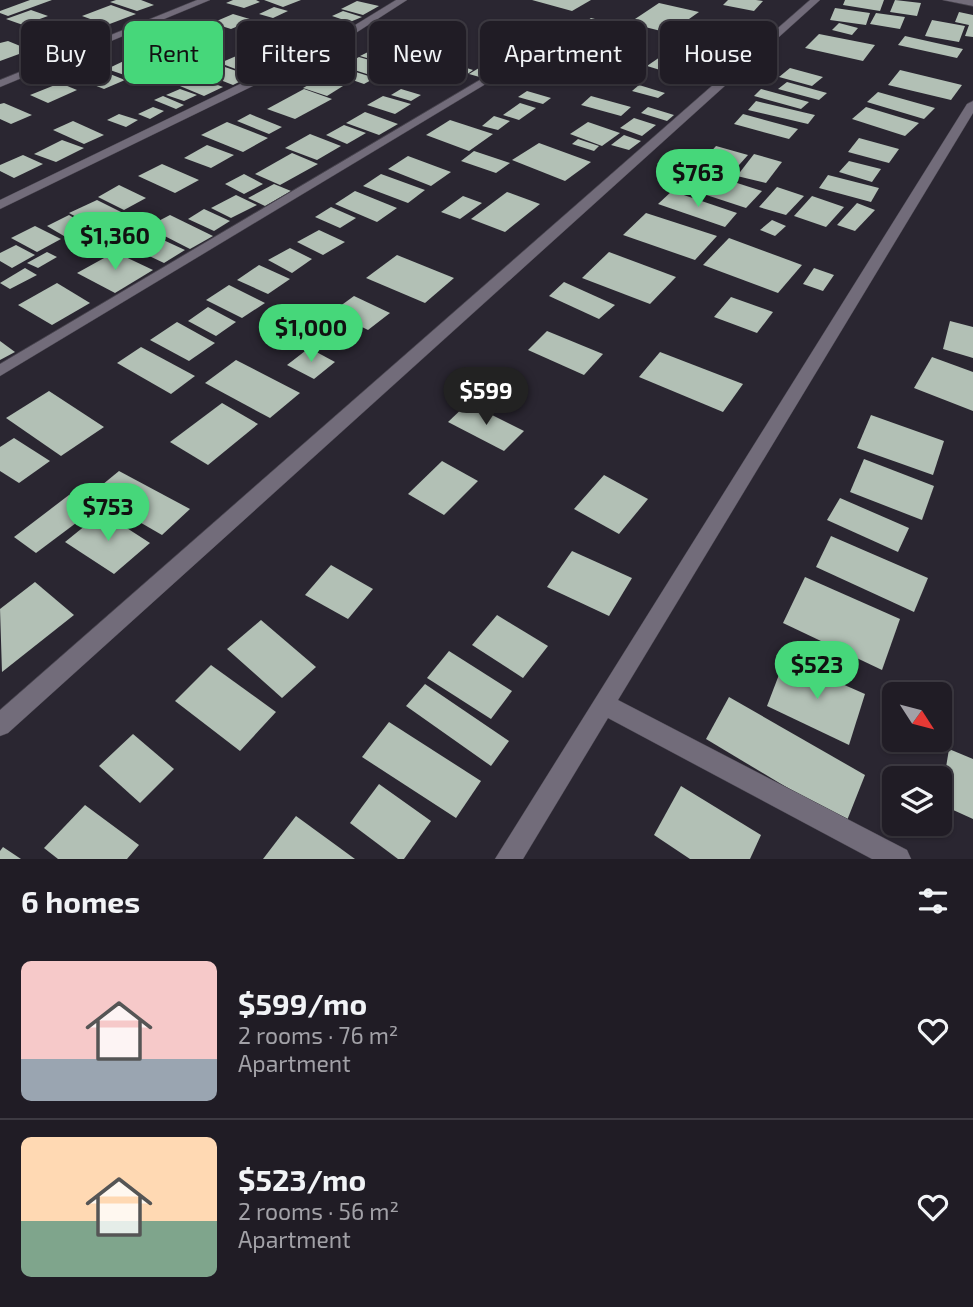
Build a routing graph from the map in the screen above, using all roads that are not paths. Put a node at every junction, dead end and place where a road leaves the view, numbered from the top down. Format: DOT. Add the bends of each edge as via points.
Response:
graph roads {
  1 [pos="205,0"];
  2 [pos="402,0"];
  3 [pos="815,0"];
  4 [pos="948,0"];
  5 [pos="960,1"];
  6 [pos="973,3"];
  7 [pos="480,83"];
  8 [pos="0,84"];
  9 [pos="973,104"];
  10 [pos="0,205"];
  11 [pos="0,371"];
  12 [pos="603,704"];
  13 [pos="0,725"];
  14 [pos="508,859"];
  15 [pos="898,859"];
  1 -- 8 [label="street"];
  2 -- 10 [label="street" via="333,43"];
  3 -- 13 [label="street"];
  4 -- 5 [label="street"];
  5 -- 6 [label="street"];
  7 -- 11 [label="street"];
  9 -- 12 [label="street"];
  12 -- 14 [label="street"];
  12 -- 15 [label="street"];
}
